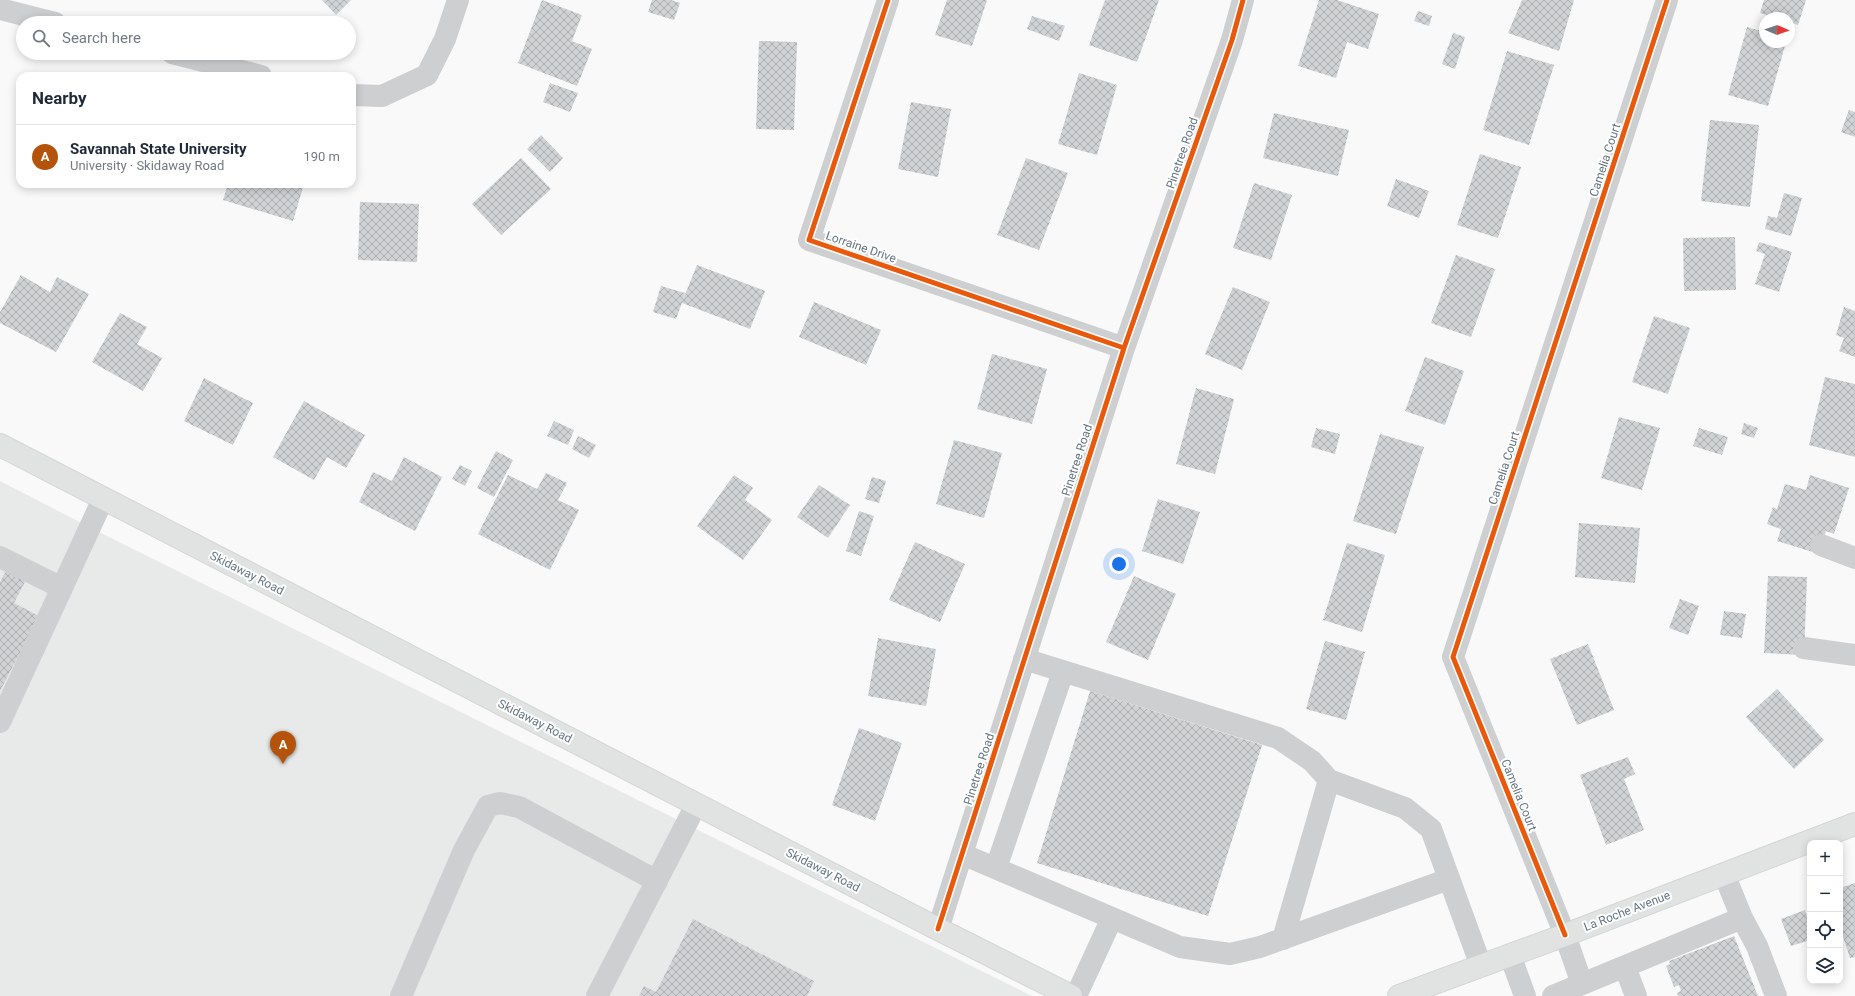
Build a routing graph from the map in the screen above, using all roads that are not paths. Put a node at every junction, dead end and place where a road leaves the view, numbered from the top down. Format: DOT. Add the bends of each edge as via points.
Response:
graph roads {
  1 [pos="458,0"];
  2 [pos="888,0"];
  3 [pos="1243,0"];
  4 [pos="1667,0"];
  5 [pos="0,9"];
  6 [pos="28,16"];
  7 [pos="199,60"];
  8 [pos="246,72"];
  9 [pos="356,95"];
  10 [pos="1124,348"];
  11 [pos="0,445"];
  12 [pos="103,499"];
  13 [pos="1821,545"];
  14 [pos="0,557"];
  15 [pos="1855,558"];
  16 [pos="62,588"];
  17 [pos="1804,648"];
  18 [pos="1855,655"];
  19 [pos="1024,659"];
  20 [pos="1063,672"];
  21 [pos="0,722"];
  22 [pos="1329,780"];
  23 [pos="696,804"];
  24 [pos="1855,824"];
  25 [pos="962,854"];
  26 [pos="996,868"];
  27 [pos="1724,874"];
  28 [pos="1449,879"];
  29 [pos="657,881"];
  30 [pos="1112,918"];
  31 [pos="1742,918"];
  32 [pos="938,929"];
  33 [pos="1565,935"];
  34 [pos="1283,939"];
  35 [pos="1510,955"];
  36 [pos="1481,966"];
  37 [pos="1625,966"];
  38 [pos="1582,984"];
  39 [pos="1436,989"];
  40 [pos="401,996"];
  41 [pos="597,996"];
  42 [pos="1071,996"];
  43 [pos="1076,996"];
  44 [pos="1399,996"];
  45 [pos="1525,996"];
  46 [pos="1553,996"];
  47 [pos="1636,996"];
  48 [pos="1776,996"];
  1 -- 9 [label="street" via="445,39 427,75 382,96"];
  2 -- 10 [label="street, Lorraine Drive" via="809,240"];
  3 -- 10 [label="street, Pinetree Road" via="1232,40"];
  4 -- 33 [label="street, Camelia Court" via="1453,657"];
  5 -- 6 [label="street"];
  7 -- 8 [label="street"];
  10 -- 19 [label="street, Pinetree Road"];
  11 -- 12 [label="main road, Skidaway Road"];
  12 -- 16 [label="street"];
  12 -- 23 [label="main road, Skidaway Road"];
  13 -- 15 [label="street"];
  14 -- 16 [label="street"];
  16 -- 21 [label="street"];
  17 -- 18 [label="street"];
  19 -- 20 [label="street"];
  19 -- 25 [label="street, Pinetree Road"];
  20 -- 22 [label="street" via="1278,738 1312,761"];
  20 -- 26 [label="street"];
  22 -- 28 [label="street" via="1405,808 1431,828"];
  22 -- 34 [label="street"];
  23 -- 29 [label="street"];
  23 -- 32 [label="main road, Skidaway Road"];
  24 -- 27 [label="main road, La Roche Avenue"];
  25 -- 26 [label="street"];
  25 -- 32 [label="street, Pinetree Road"];
  26 -- 30 [label="street"];
  27 -- 31 [label="street"];
  27 -- 33 [label="main road, La Roche Avenue"];
  28 -- 34 [label="street"];
  28 -- 36 [label="street"];
  29 -- 40 [label="street" via="519,807 500,803 488,806 464,850"];
  29 -- 41 [label="street"];
  30 -- 34 [label="street" via="1180,947 1230,954 1260,948"];
  30 -- 43 [label="street"];
  31 -- 37 [label="street"];
  31 -- 48 [label="street" via="1757,946"];
  32 -- 42 [label="main road, Skidaway Road"];
  33 -- 35 [label="main road, La Roche Avenue"];
  33 -- 38 [label="street, Camelia Court"];
  35 -- 36 [label="main road, La Roche Avenue"];
  35 -- 45 [label="street"];
  36 -- 39 [label="main road, La Roche Avenue"];
  37 -- 38 [label="street"];
  37 -- 47 [label="street"];
  38 -- 46 [label="street"];
  39 -- 44 [label="main road, La Roche Avenue"];
}
